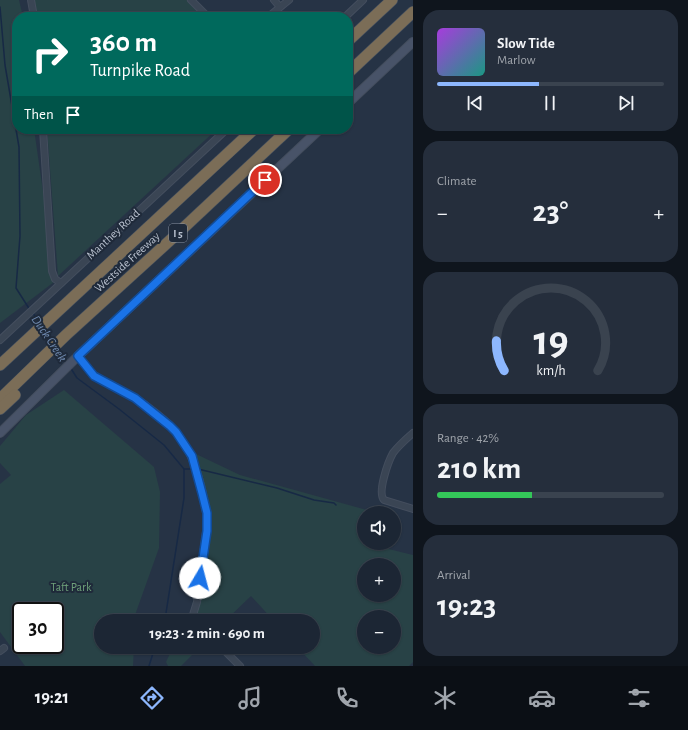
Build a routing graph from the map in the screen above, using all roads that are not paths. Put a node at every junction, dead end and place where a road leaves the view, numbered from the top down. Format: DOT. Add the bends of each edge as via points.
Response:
graph roads {
  1 [pos="31,0"];
  2 [pos="191,0"];
  3 [pos="274,0"];
  4 [pos="289,0"];
  5 [pos="363,0"];
  6 [pos="392,0"];
  7 [pos="280,7"];
  8 [pos="33,12"];
  9 [pos="203,12"];
  10 [pos="274,12"];
  11 [pos="350,12"];
  12 [pos="413,12"];
  13 [pos="353,36"];
  14 [pos="413,42"];
  15 [pos="353,68"];
  16 [pos="353,98"];
  17 [pos="43,134"];
  18 [pos="222,134"];
  19 [pos="249,134"];
  20 [pos="284,134"];
  21 [pos="315,134"];
  22 [pos="61,283"];
  23 [pos="0,340"];
  24 [pos="77,357"];
  25 [pos="41,360"];
  26 [pos="2,361"];
  27 [pos="0,399"];
  28 [pos="0,410"];
  29 [pos="0,432"];
  30 [pos="413,433"];
  31 [pos="413,509"];
  32 [pos="195,614"];
  33 [pos="228,654"];
  34 [pos="240,666"];
  1 -- 8 [label="street"];
  2 -- 9 [label="street"];
  3 -- 7 [label="street"];
  4 -- 7 [label="street"];
  5 -- 11 [label="street"];
  6 -- 13 [label="highway"];
  7 -- 10 [label="street"];
  12 -- 15 [label="highway"];
  14 -- 16 [label="street"];
  17 -- 22 [label="street" via="52,271"];
  18 -- 22 [label="street, Manthey Road"];
  19 -- 26 [label="highway, Westside Freeway / I 5" via="28,340"];
  20 -- 25 [label="highway, Westside Freeway / I 5"];
  21 -- 24 [label="street"];
  22 -- 23 [label="street, Manthey Road"];
  24 -- 29 [label="street"];
  24 -- 32 [label="street" via="94,376 135,398 170,426 192,456 207,513"];
  25 -- 27 [label="highway, Westside Freeway / I 5"];
  25 -- 28 [label="highway" via="33,376"];
  30 -- 31 [label="street" via="399,445 390,460 381,491 381,497 387,501"];
  33 -- 34 [label="street"];
}
